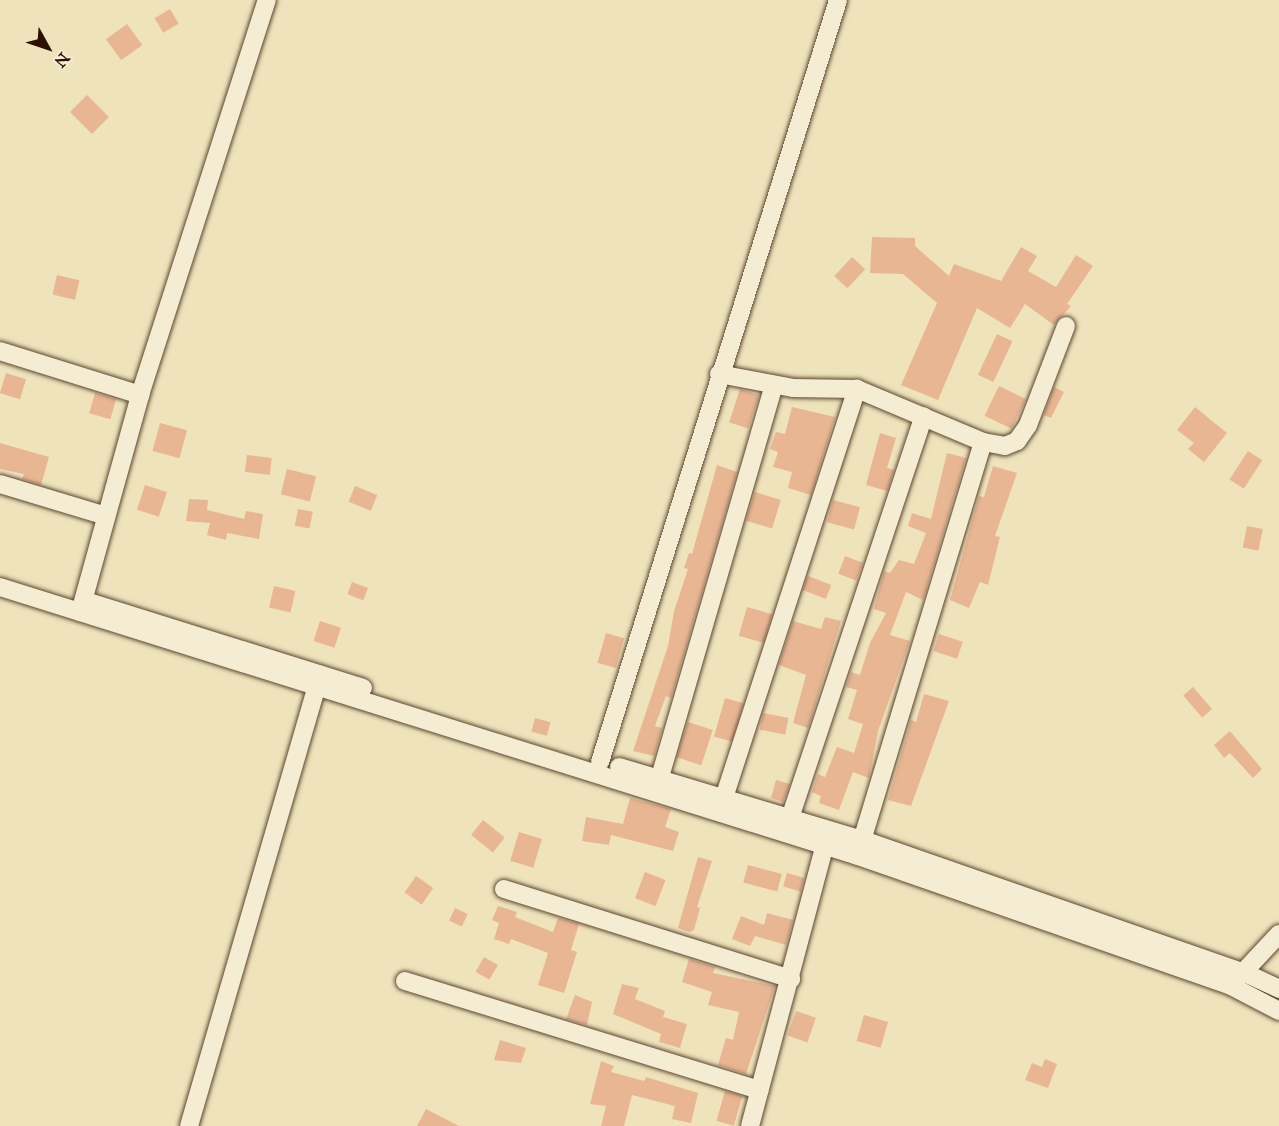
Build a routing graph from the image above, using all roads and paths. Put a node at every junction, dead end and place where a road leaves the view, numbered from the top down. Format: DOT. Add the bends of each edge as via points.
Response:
graph roads {
  1 [pos="267,0"];
  2 [pos="838,0"];
  3 [pos="1066,326"];
  4 [pos="0,351"];
  5 [pos="719,374"];
  6 [pos="774,386"];
  7 [pos="856,389"];
  8 [pos="140,395"];
  9 [pos="924,416"];
  10 [pos="983,442"];
  11 [pos="0,484"];
  12 [pos="106,516"];
  13 [pos="0,576"];
  14 [pos="0,587"];
  15 [pos="81,606"];
  16 [pos="319,681"];
  17 [pos="600,762"];
  18 [pos="660,777"];
  19 [pos="722,804"];
  20 [pos="787,826"];
  21 [pos="827,839"];
  22 [pos="860,848"];
  23 [pos="504,889"];
  24 [pos="1279,934"];
  25 [pos="1244,972"];
  26 [pos="791,978"];
  27 [pos="405,981"];
  28 [pos="1231,986"];
  29 [pos="1279,989"];
  30 [pos="1279,1011"];
  31 [pos="760,1090"];
  32 [pos="189,1126"];
  33 [pos="750,1126"];
  1 -- 8 [label="street"];
  2 -- 5 [label="street"];
  3 -- 10 [label="street" via="1028,425 1017,441 1005,446"];
  4 -- 8 [label="street"];
  5 -- 6 [label="street"];
  5 -- 17 [label="street"];
  6 -- 7 [label="street"];
  6 -- 18 [label="street"];
  7 -- 9 [label="street"];
  7 -- 19 [label="street"];
  8 -- 12 [label="street"];
  9 -- 10 [label="street"];
  9 -- 20 [label="street"];
  10 -- 22 [label="street"];
  11 -- 12 [label="street"];
  12 -- 15 [label="street"];
  13 -- 15 [label="street"];
  14 -- 15 [label="street"];
  15 -- 16 [label="street"];
  16 -- 17 [label="street"];
  16 -- 19 [label="street"];
  16 -- 32 [label="street"];
  17 -- 18 [label="street"];
  18 -- 19 [label="street"];
  19 -- 20 [label="street"];
  20 -- 21 [label="street"];
  21 -- 22 [label="street"];
  21 -- 26 [label="street"];
  22 -- 25 [label="street"];
  22 -- 28 [label="street"];
  23 -- 26 [label="street"];
  24 -- 25 [label="street"];
  25 -- 28 [label="street"];
  25 -- 29 [label="street"];
  26 -- 31 [label="street"];
  27 -- 31 [label="street"];
  28 -- 30 [label="street"];
  31 -- 33 [label="street"];
}
